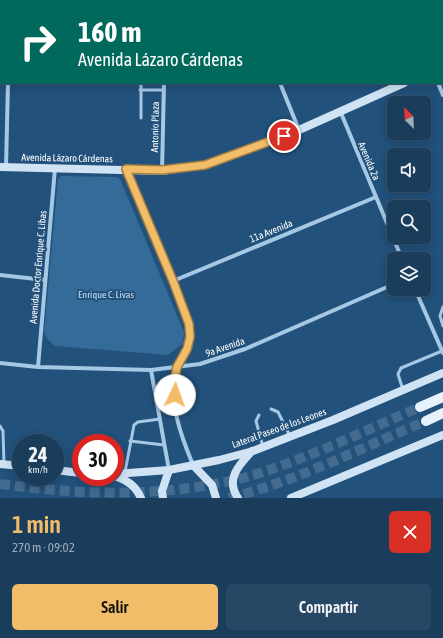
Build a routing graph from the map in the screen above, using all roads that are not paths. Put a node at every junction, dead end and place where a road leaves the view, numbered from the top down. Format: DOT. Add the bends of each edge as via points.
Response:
graph roads {
  1 [pos="8,84"];
  2 [pos="141,84"];
  3 [pos="164,84"];
  4 [pos="280,84"];
  5 [pos="402,84"];
  6 [pos="438,84"];
  7 [pos="140,90"];
  8 [pos="164,90"];
  9 [pos="443,95"];
  10 [pos="341,113"];
  11 [pos="141,118"];
  12 [pos="299,130"];
  13 [pos="3,167"];
  14 [pos="55,168"];
  15 [pos="126,169"];
  16 [pos="162,170"];
  17 [pos="376,197"];
  18 [pos="399,252"];
  19 [pos="0,275"];
  20 [pos="45,280"];
  21 [pos="173,281"];
  22 [pos="387,287"];
  23 [pos="418,296"];
  24 [pos="443,307"];
  25 [pos="443,326"];
  26 [pos="442,352"];
  27 [pos="0,363"];
  28 [pos="38,367"];
  29 [pos="177,367"];
  30 [pos="151,370"];
  31 [pos="443,373"];
  32 [pos="403,390"];
  33 [pos="443,397"];
  34 [pos="420,408"];
  35 [pos="271,409"];
  36 [pos="443,413"];
  37 [pos="259,415"];
  38 [pos="160,419"];
  39 [pos="426,421"];
  40 [pos="0,426"];
  41 [pos="443,435"];
  42 [pos="290,436"];
  43 [pos="130,441"];
  44 [pos="164,445"];
  45 [pos="263,447"];
  46 [pos="253,451"];
  47 [pos="2,464"];
  48 [pos="12,465"];
  49 [pos="194,465"];
  50 [pos="169,470"];
  51 [pos="125,474"];
  52 [pos="124,480"];
  53 [pos="141,498"];
  54 [pos="163,498"];
  55 [pos="216,498"];
  56 [pos="238,498"];
  57 [pos="291,498"];
  1 -- 13 [label="street"];
  2 -- 7 [label="lane"];
  3 -- 8 [label="street, Antonio Plaza"];
  4 -- 12 [label="street"];
  5 -- 10 [label="street, Avenida Lázaro Cárdenas"];
  6 -- 9 [label="street"];
  7 -- 8 [label="lane"];
  7 -- 11 [label="lane"];
  8 -- 16 [label="street, Antonio Plaza"];
  10 -- 12 [label="street, Avenida Lázaro Cárdenas"];
  10 -- 17 [label="street, Avenida 2a"];
  12 -- 16 [label="street, Avenida Lázaro Cárdenas" via="212,163"];
  13 -- 14 [label="street, Avenida Lázaro Cárdenas"];
  14 -- 15 [label="street, Avenida Lázaro Cárdenas"];
  14 -- 20 [label="street, Avenida Doctor Enrique C. Libas"];
  15 -- 16 [label="street, Avenida Lázaro Cárdenas"];
  15 -- 21 [label="street"];
  17 -- 18 [label="street, Avenida 2a"];
  17 -- 21 [label="street, 11a Avenida"];
  19 -- 20 [label="street"];
  20 -- 28 [label="street, Avenida Doctor Enrique C. Libas"];
  21 -- 29 [label="street" via="189,324 190,337 187,349"];
  22 -- 29 [label="street, 9a Avenida" via="245,349 200,364"];
  23 -- 26 [label="street"];
  24 -- 25 [label="lane" via="440,316"];
  26 -- 32 [label="lane" via="401,368 398,374"];
  27 -- 28 [label="street, 9a Avenida"];
  28 -- 30 [label="street, 9a Avenida"];
  29 -- 30 [label="street, 9a Avenida"];
  29 -- 49 [label="street" via="174,383 176,406 185,444"];
  30 -- 38 [label="street"];
  31 -- 32 [label="street, Lateral Paseo de los Leones"];
  32 -- 42 [label="street, Lateral Paseo de los Leones"];
  33 -- 34 [label="main road"];
  35 -- 42 [label="lane" via="278,412"];
  36 -- 39 [label="main road"];
  37 -- 45 [label="lane" via="256,421"];
  38 -- 43 [label="lane" via="138,422 134,425"];
  38 -- 44 [label="street"];
  40 -- 47 [label="lane" via="3,431"];
  41 -- 57 [label="street"];
  42 -- 45 [label="street, Lateral Paseo de los Leones"];
  43 -- 44 [label="lane"];
  43 -- 51 [label="lane"];
  44 -- 50 [label="street"];
  45 -- 46 [label="street, Lateral Paseo de los Leones"];
  46 -- 49 [label="street, Lateral Paseo de los Leones"];
  46 -- 56 [label="street" via="238,466 234,474 232,484"];
  47 -- 48 [label="street"];
  49 -- 50 [label="street, Lateral Paseo de los Leones"];
  49 -- 55 [label="street" via="212,485"];
  50 -- 51 [label="street, Lateral Paseo de los Leones"];
  50 -- 54 [label="street" via="162,491"];
  52 -- 53 [label="street" via="137,489"];
}
